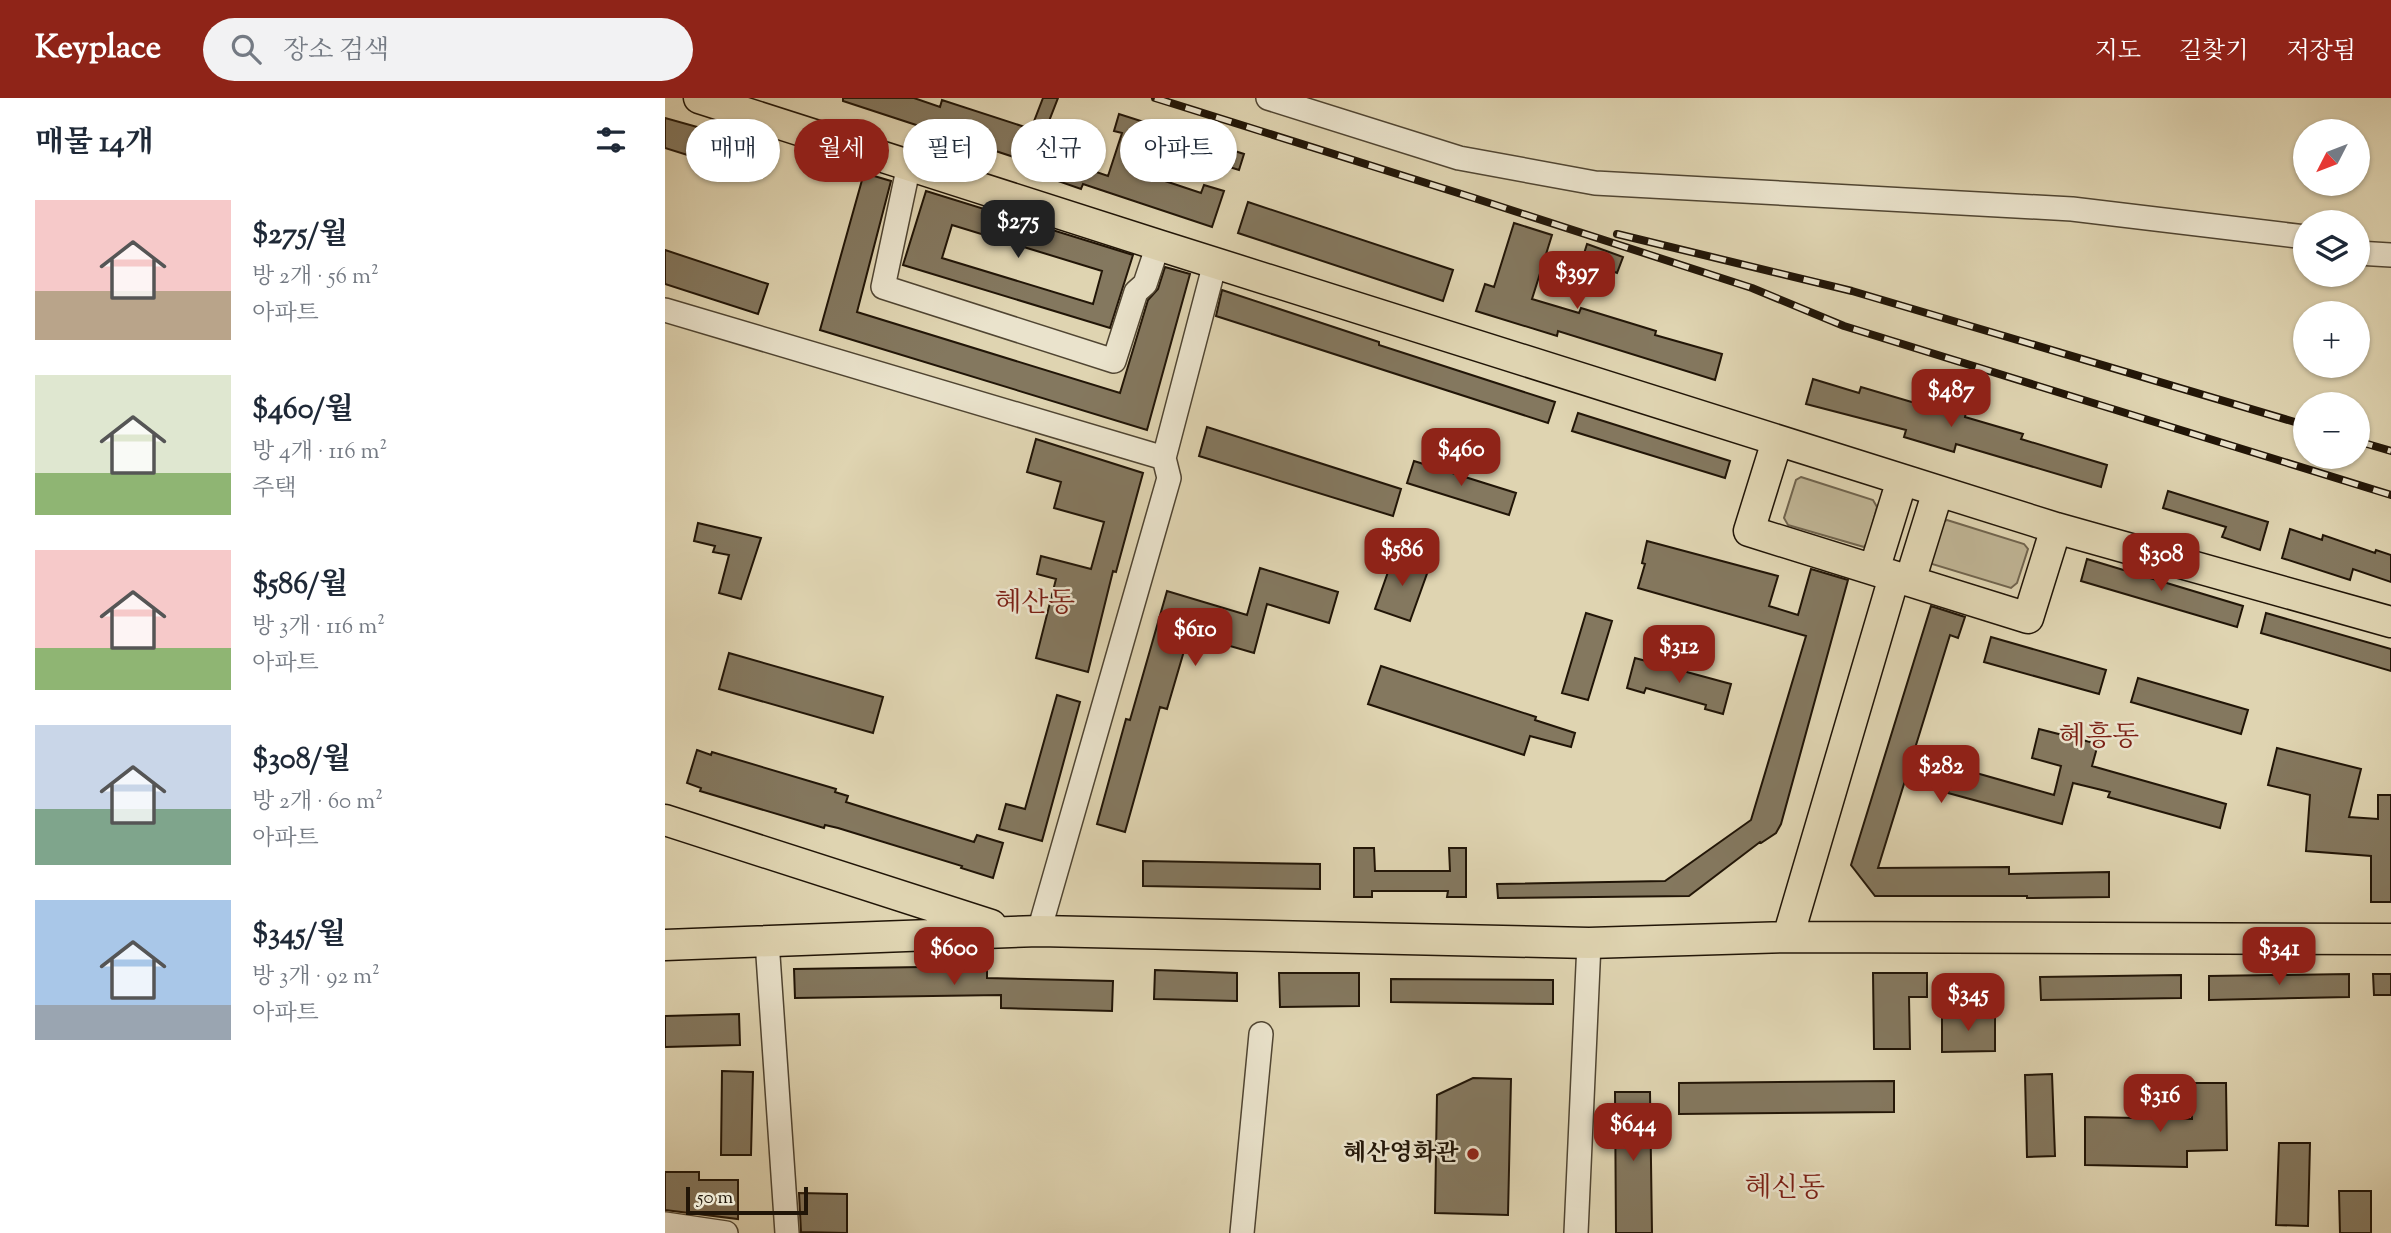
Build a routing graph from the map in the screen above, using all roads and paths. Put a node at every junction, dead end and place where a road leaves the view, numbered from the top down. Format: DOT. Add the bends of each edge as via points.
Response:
graph roads {
  1 [pos="699,98"];
  2 [pos="1268,98"];
  3 [pos="903,163"];
  4 [pos="905,182"];
  5 [pos="962,182"];
  6 [pos="2293,236"];
  7 [pos="1158,245"];
  8 [pos="2370,254"];
  9 [pos="2391,256"];
  10 [pos="1215,264"];
  11 [pos="665,310"];
  12 [pos="1777,441"];
  13 [pos="1164,458"];
  14 [pos="1902,480"];
  15 [pos="1938,491"];
  16 [pos="2056,527"];
  17 [pos="1893,576"];
  18 [pos="2391,622"];
  19 [pos="665,820"];
  20 [pos="1025,931"];
  21 [pos="1789,937"];
  22 [pos="2391,939"];
  23 [pos="767,941"];
  24 [pos="1589,943"];
  25 [pos="665,944"];
  26 [pos="1261,1034"];
  27 [pos="665,1224"];
  28 [pos="726,1233"];
  29 [pos="787,1233"];
  30 [pos="1242,1233"];
  31 [pos="1576,1233"];
  1 -- 3 [label="main road"];
  2 -- 6 [label="street" via="1459,158 1595,183 2072,209"];
  4 -- 7 [label="street" via="883,287 1114,361 1136,292 1145,284"];
  5 -- 7 [label="main road"];
  7 -- 10 [label="main road"];
  8 -- 9 [label="street"];
  10 -- 12 [label="main road"];
  10 -- 13 [label="street"];
  11 -- 13 [label="street"];
  12 -- 14 [label="main road"];
  12 -- 17 [label="main road" via="1749,531"];
  13 -- 20 [label="street" via="1169,478"];
  14 -- 15 [label="main road"];
  14 -- 17 [label="main road"];
  15 -- 16 [label="main road"];
  15 -- 17 [label="main road"];
  16 -- 17 [label="main road" via="2028,618"];
  16 -- 18 [label="main road"];
  17 -- 21 [label="main road"];
  19 -- 20 [label="main road"];
  20 -- 23 [label="main road"];
  20 -- 24 [label="main road"];
  21 -- 22 [label="main road"];
  21 -- 24 [label="main road"];
  23 -- 25 [label="main road"];
  23 -- 29 [label="street"];
  24 -- 31 [label="street"];
  26 -- 30 [label="street"];
  27 -- 28 [label="street"];
}
